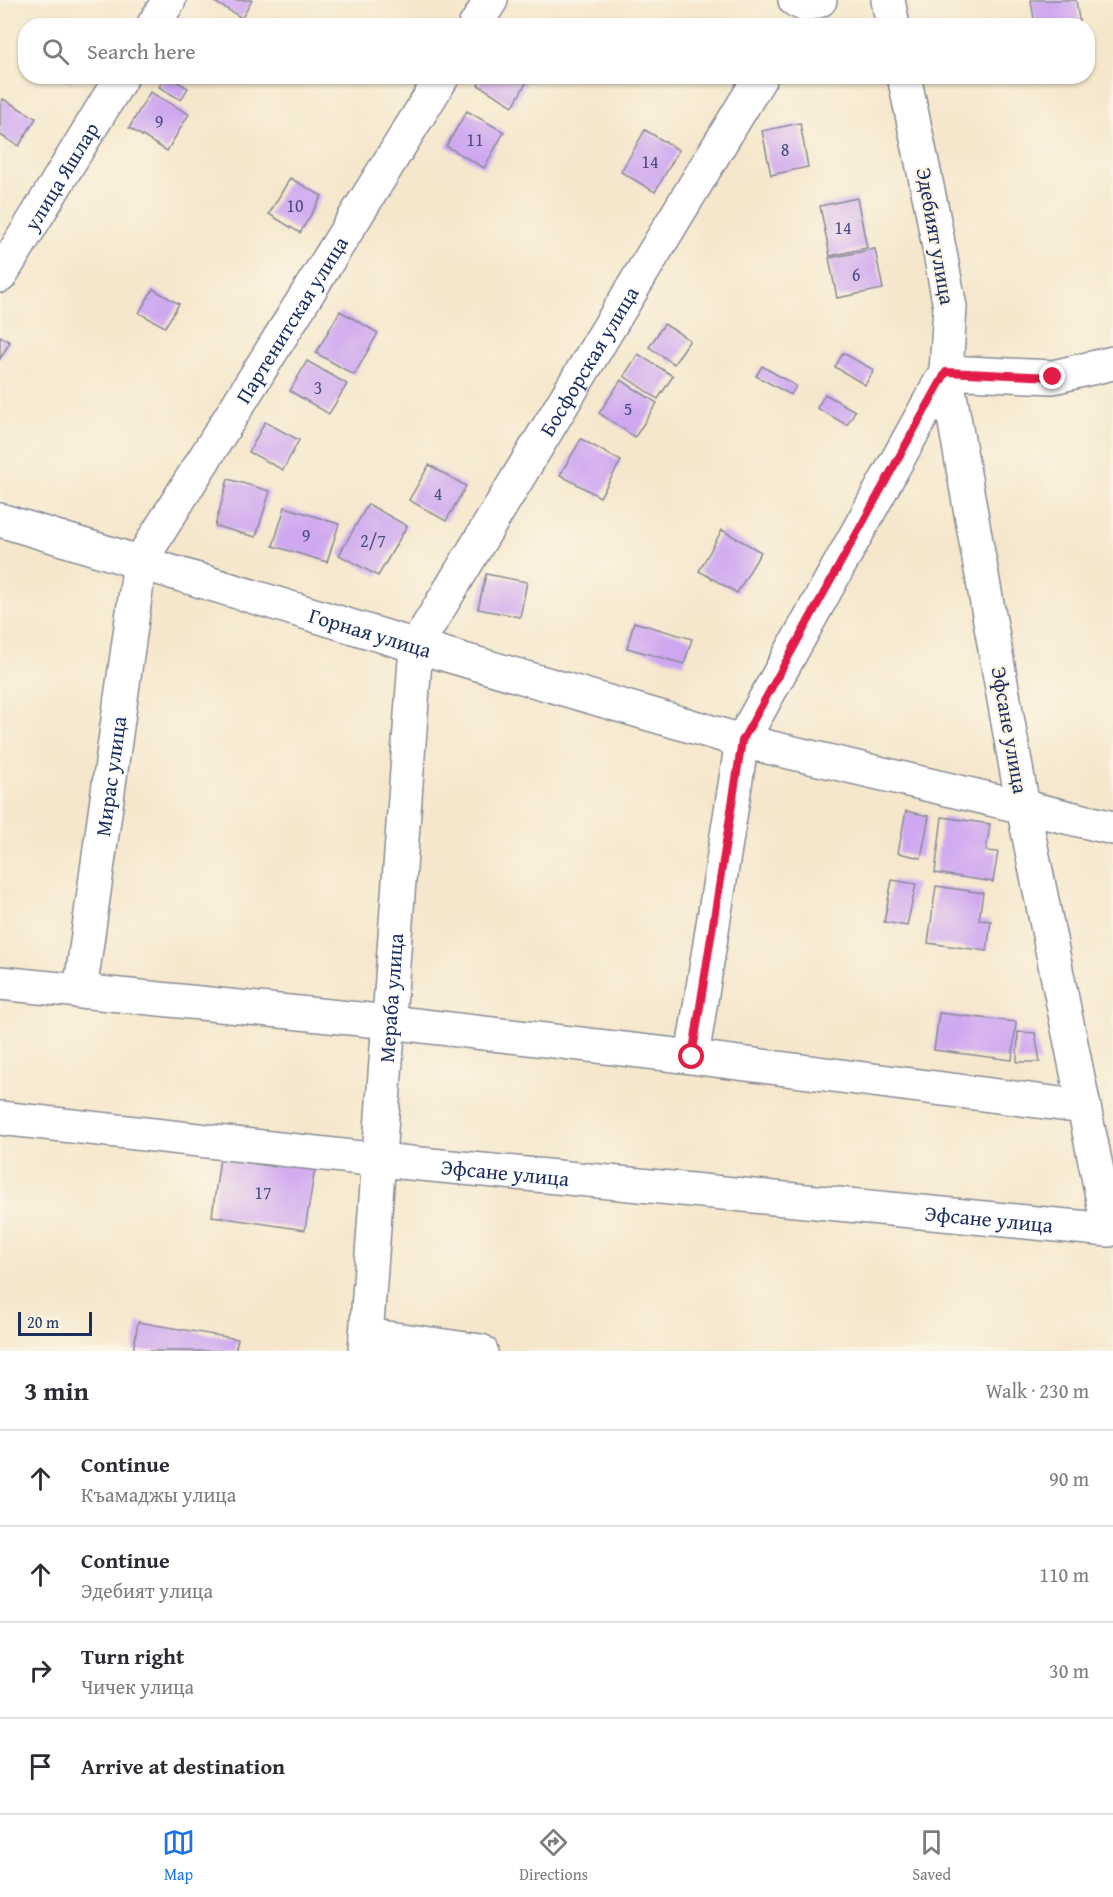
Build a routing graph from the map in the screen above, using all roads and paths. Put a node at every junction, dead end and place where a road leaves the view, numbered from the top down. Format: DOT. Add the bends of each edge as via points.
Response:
graph roads {
  1 [pos="169,0"];
  2 [pos="491,0"];
  3 [pos="888,0"];
  4 [pos="158,18"];
  5 [pos="480,18"];
  6 [pos="891,18"];
  7 [pos="117,84"];
  8 [pos="438,84"];
  9 [pos="756,84"];
  10 [pos="906,84"];
  11 [pos="0,276"];
  12 [pos="1113,363"];
  13 [pos="946,372"];
  14 [pos="0,520"];
  15 [pos="140,562"];
  16 [pos="416,646"];
  17 [pos="742,741"];
  18 [pos="1023,807"];
  19 [pos="1113,828"];
  20 [pos="0,983"];
  21 [pos="80,992"];
  22 [pos="389,1022"];
  23 [pos="692,1057"];
  24 [pos="1084,1107"];
  25 [pos="0,1118"];
  26 [pos="379,1160"];
  27 [pos="365,1343"];
  28 [pos="481,1351"];
  1 -- 4 [label="street"];
  2 -- 5 [label="street"];
  3 -- 6 [label="street"];
  7 -- 11 [label="street, улица Яшлар"];
  8 -- 15 [label="street, Партенитская улица"];
  9 -- 16 [label="street, Босфорская улица"];
  10 -- 13 [label="street, Эдебият улица" via="950,307"];
  12 -- 13 [label="street" via="1053,377"];
  13 -- 17 [label="street, Эдебият улица"];
  13 -- 18 [label="street, Эфсане улица"];
  14 -- 15 [label="street, Горная улица"];
  15 -- 16 [label="street, Горная улица"];
  15 -- 21 [label="street, Мирас улица"];
  16 -- 17 [label="street, Горная улица"];
  16 -- 22 [label="street, Мераба улица"];
  17 -- 18 [label="street, Горная улица"];
  17 -- 23 [label="street, Эдебият улица"];
  18 -- 19 [label="street, Горная улица"];
  18 -- 24 [label="street, Эфсане улица"];
  20 -- 21 [label="street"];
  21 -- 22 [label="street"];
  22 -- 23 [label="street"];
  22 -- 26 [label="street, Мераба улица"];
  23 -- 24 [label="street"];
  24 -- 26 [label="street, Эфсане улица" via="1109,1230"];
  25 -- 26 [label="street, Эфсане улица"];
  26 -- 27 [label="street, Мераба улица"];
  27 -- 28 [label="street"];
}
